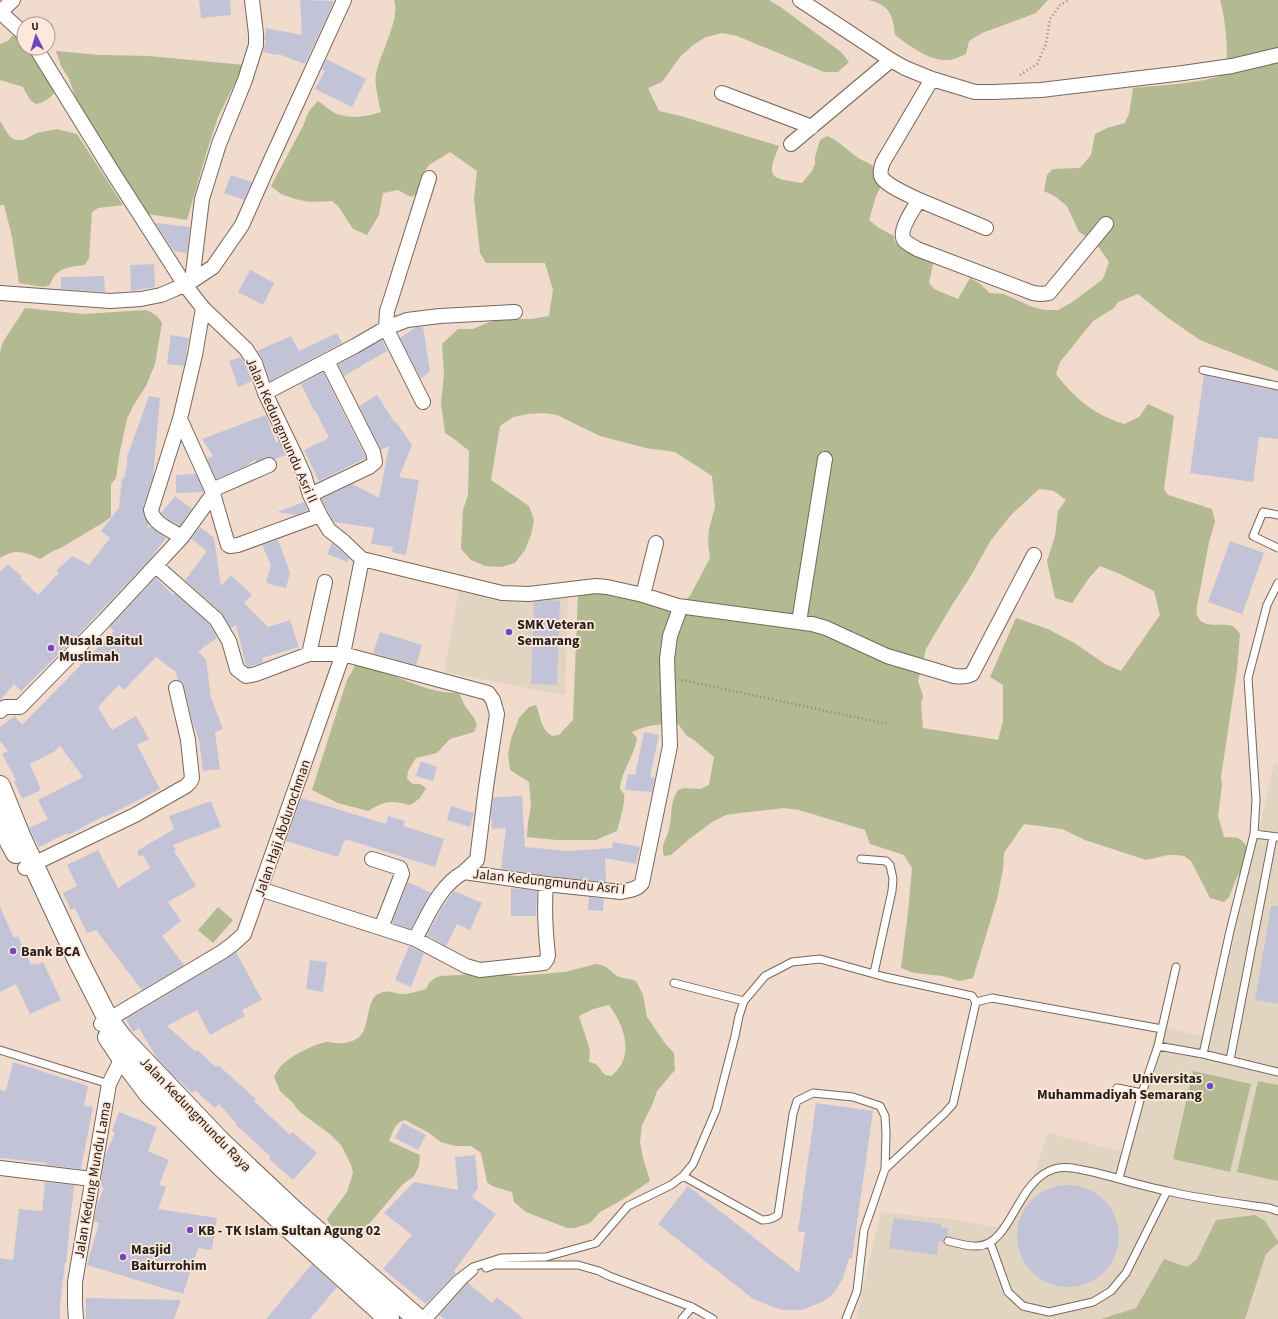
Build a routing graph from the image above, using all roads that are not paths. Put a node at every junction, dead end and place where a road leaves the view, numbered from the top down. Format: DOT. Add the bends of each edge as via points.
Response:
graph roads {
  1 [pos="13,0"];
  2 [pos="252,0"];
  3 [pos="344,0"];
  4 [pos="800,0"];
  5 [pos="0,12"];
  6 [pos="16,27"];
  7 [pos="1278,55"];
  8 [pos="41,56"];
  9 [pos="891,60"];
  10 [pos="932,79"];
  11 [pos="722,93"];
  12 [pos="812,127"];
  13 [pos="791,144"];
  14 [pos="429,178"];
  15 [pos="919,200"];
  16 [pos="1106,224"];
  17 [pos="986,228"];
  18 [pos="188,283"];
  19 [pos="0,293"];
  20 [pos="203,308"];
  21 [pos="515,312"];
  22 [pos="386,328"];
  23 [pos="327,361"];
  24 [pos="1203,370"];
  25 [pos="1278,386"];
  26 [pos="265,393"];
  27 [pos="423,402"];
  28 [pos="180,418"];
  29 [pos="825,459"];
  30 [pos="269,465"];
  31 [pos="212,492"];
  32 [pos="310,495"];
  33 [pos="320,515"];
  34 [pos="1278,515"];
  35 [pos="182,537"];
  36 [pos="656,543"];
  37 [pos="1278,548"];
  38 [pos="1034,555"];
  39 [pos="362,559"];
  40 [pos="156,566"];
  41 [pos="325,582"];
  42 [pos="1278,583"];
  43 [pos="643,595"];
  44 [pos="678,606"];
  45 [pos="799,622"];
  46 [pos="309,654"];
  47 [pos="343,654"];
  48 [pos="176,688"];
  49 [pos="0,711"];
  50 [pos="0,786"];
  51 [pos="8,834"];
  52 [pos="1254,834"];
  53 [pos="1276,837"];
  54 [pos="372,859"];
  55 [pos="861,859"];
  56 [pos="29,866"];
  57 [pos="464,872"];
  58 [pos="546,884"];
  59 [pos="260,889"];
  60 [pos="381,928"];
  61 [pos="416,939"];
  62 [pos="1176,967"];
  63 [pos="874,974"];
  64 [pos="674,983"];
  65 [pos="744,1001"];
  66 [pos="976,1002"];
  67 [pos="105,1022"];
  68 [pos="1162,1029"];
  69 [pos="1158,1046"];
  70 [pos="0,1050"];
  71 [pos="128,1054"];
  72 [pos="1203,1054"];
  73 [pos="1230,1060"];
  74 [pos="1278,1072"];
  75 [pos="109,1084"];
  76 [pos="1117,1088"];
  77 [pos="1142,1093"];
  78 [pos="0,1168"];
  79 [pos="885,1169"];
  80 [pos="683,1176"];
  81 [pos="1120,1178"];
  82 [pos="92,1179"];
  83 [pos="1167,1191"];
  84 [pos="1278,1211"];
  85 [pos="948,1241"];
  86 [pos="990,1242"];
  87 [pos="692,1307"];
  88 [pos="703,1317"];
  89 [pos="76,1319"];
  90 [pos="389,1319"];
  91 [pos="418,1319"];
  92 [pos="429,1319"];
  93 [pos="682,1319"];
  94 [pos="713,1319"];
  95 [pos="846,1319"];
  1 -- 5 [label="street"];
  2 -- 18 [label="street" via="256,45 202,199"];
  3 -- 18 [label="street" via="242,225 213,267"];
  4 -- 9 [label="street"];
  5 -- 6 [label="street"];
  7 -- 10 [label="street" via="1232,66 1041,90 975,92"];
  8 -- 18 [label="street, Jalan Kedungmundu Asri II" via="110,168"];
  9 -- 10 [label="street"];
  9 -- 12 [label="street"];
  10 -- 15 [label="street" via="880,169 882,177 890,184"];
  11 -- 12 [label="street"];
  12 -- 13 [label="street"];
  14 -- 22 [label="street" via="387,311"];
  15 -- 16 [label="street" via="903,232 905,242 1033,294 1049,293"];
  15 -- 17 [label="street"];
  18 -- 19 [label="street" via="161,295 110,301"];
  18 -- 20 [label="street, Jalan Kedungmundu Asri II"];
  20 -- 26 [label="street, Jalan Kedungmundu Asri II" via="246,349 255,363"];
  20 -- 28 [label="street"];
  21 -- 22 [label="street" via="407,320"];
  22 -- 23 [label="street"];
  22 -- 27 [label="street"];
  23 -- 26 [label="street"];
  23 -- 32 [label="street" via="373,452 375,462"];
  24 -- 25 [label="lane"];
  26 -- 32 [label="street, Jalan Kedungmundu Asri II" via="304,475"];
  28 -- 31 [label="street"];
  28 -- 35 [label="street" via="151,510 156,521"];
  29 -- 45 [label="street"];
  30 -- 31 [label="street"];
  31 -- 33 [label="street" via="230,546"];
  31 -- 35 [label="street"];
  32 -- 33 [label="street, Jalan Kedungmundu Asri II"];
  33 -- 39 [label="street, Jalan Kedungmundu Asri II" via="329,530"];
  34 -- 37 [label="lane" via="1264,512 1253,536"];
  35 -- 40 [label="street"];
  36 -- 43 [label="street"];
  38 -- 45 [label="street" via="972,674 968,676 954,676 887,656 826,628"];
  39 -- 43 [label="street" via="502,593 529,594 596,586"];
  39 -- 47 [label="street, Jalan Haji Abdurochman"];
  40 -- 46 [label="street" via="216,619 229,642 237,669 246,676"];
  40 -- 49 [label="street" via="20,708 5,707"];
  41 -- 46 [label="street"];
  42 -- 52 [label="lane" via="1267,605 1248,678 1256,800"];
  43 -- 44 [label="street"];
  44 -- 45 [label="street"];
  44 -- 58 [label="street, Jalan Kedungmundu Asri I" via="667,659 670,746 642,883 639,887 621,892"];
  46 -- 47 [label="street"];
  47 -- 57 [label="street" via="488,693 493,700 497,714 480,846 477,860"];
  47 -- 59 [label="street, Jalan Haji Abdurochman"];
  48 -- 56 [label="street" via="188,740 192,778 190,782 135,815"];
  50 -- 51 [label="main road"];
  51 -- 56 [label="main road, Jalan Kedungmundu Raya"];
  52 -- 53 [label="lane"];
  52 -- 72 [label="lane"];
  53 -- 73 [label="lane"];
  54 -- 60 [label="street" via="402,870"];
  55 -- 63 [label="lane" via="886,861 890,865 893,879"];
  56 -- 67 [label="main road, Jalan Kedungmundu Raya" via="78,960"];
  57 -- 58 [label="street, Jalan Kedungmundu Asri I"];
  57 -- 61 [label="street, Jalan Kedungmundu Asri I" via="447,885"];
  58 -- 61 [label="street" via="544,919 548,955 544,963 480,970 466,966"];
  59 -- 60 [label="street"];
  59 -- 67 [label="street, Jalan Haji Abdurochman" via="244,934 233,944"];
  60 -- 61 [label="street"];
  62 -- 68 [label="lane"];
  63 -- 65 [label="lane" via="820,959 792,962 765,976"];
  63 -- 66 [label="lane" via="972,996"];
  64 -- 65 [label="lane"];
  65 -- 80 [label="lane" via="716,1110 693,1164"];
  66 -- 68 [label="lane" via="992,998"];
  66 -- 79 [label="lane" via="953,1104"];
  67 -- 71 [label="main road, Jalan Kedungmundu Raya"];
  68 -- 69 [label="lane"];
  69 -- 72 [label="lane"];
  69 -- 77 [label="lane"];
  70 -- 75 [label="lane"];
  71 -- 75 [label="street, Jalan Kedung Mundu Lama"];
  71 -- 90 [label="main road, Jalan Kedungmundu Raya" via="149,1094 221,1166"];
  71 -- 91 [label="main road, Jalan Kedungmundu Raya" via="293,1210"];
  72 -- 73 [label="lane"];
  73 -- 74 [label="lane"];
  75 -- 82 [label="street, Jalan Kedung Mundu Lama"];
  76 -- 77 [label="lane"];
  77 -- 81 [label="lane"];
  78 -- 82 [label="street"];
  79 -- 80 [label="lane" via="885,1116 880,1106 853,1097 813,1093 797,1102 793,1114 778,1215 774,1219 762,1220"];
  79 -- 95 [label="lane" via="864,1230 857,1291"];
  80 -- 91 [label="lane" via="671,1185 628,1206 596,1243 546,1257 501,1258 473,1266 457,1278"];
  81 -- 83 [label="lane"];
  81 -- 86 [label="lane" via="1071,1168 1055,1168 1040,1175 1025,1192 1002,1232"];
  82 -- 89 [label="street, Jalan Kedung Mundu Lama" via="75,1282"];
  83 -- 84 [label="lane"];
  83 -- 86 [label="lane" via="1126,1273 1111,1291 1093,1302 1049,1312 1023,1306 1008,1292"];
  85 -- 86 [label="lane" via="978,1246"];
  87 -- 88 [label="lane"];
  87 -- 92 [label="lane" via="578,1265 494,1265 473,1272"];
  87 -- 93 [label="lane"];
  88 -- 94 [label="lane"];
}
